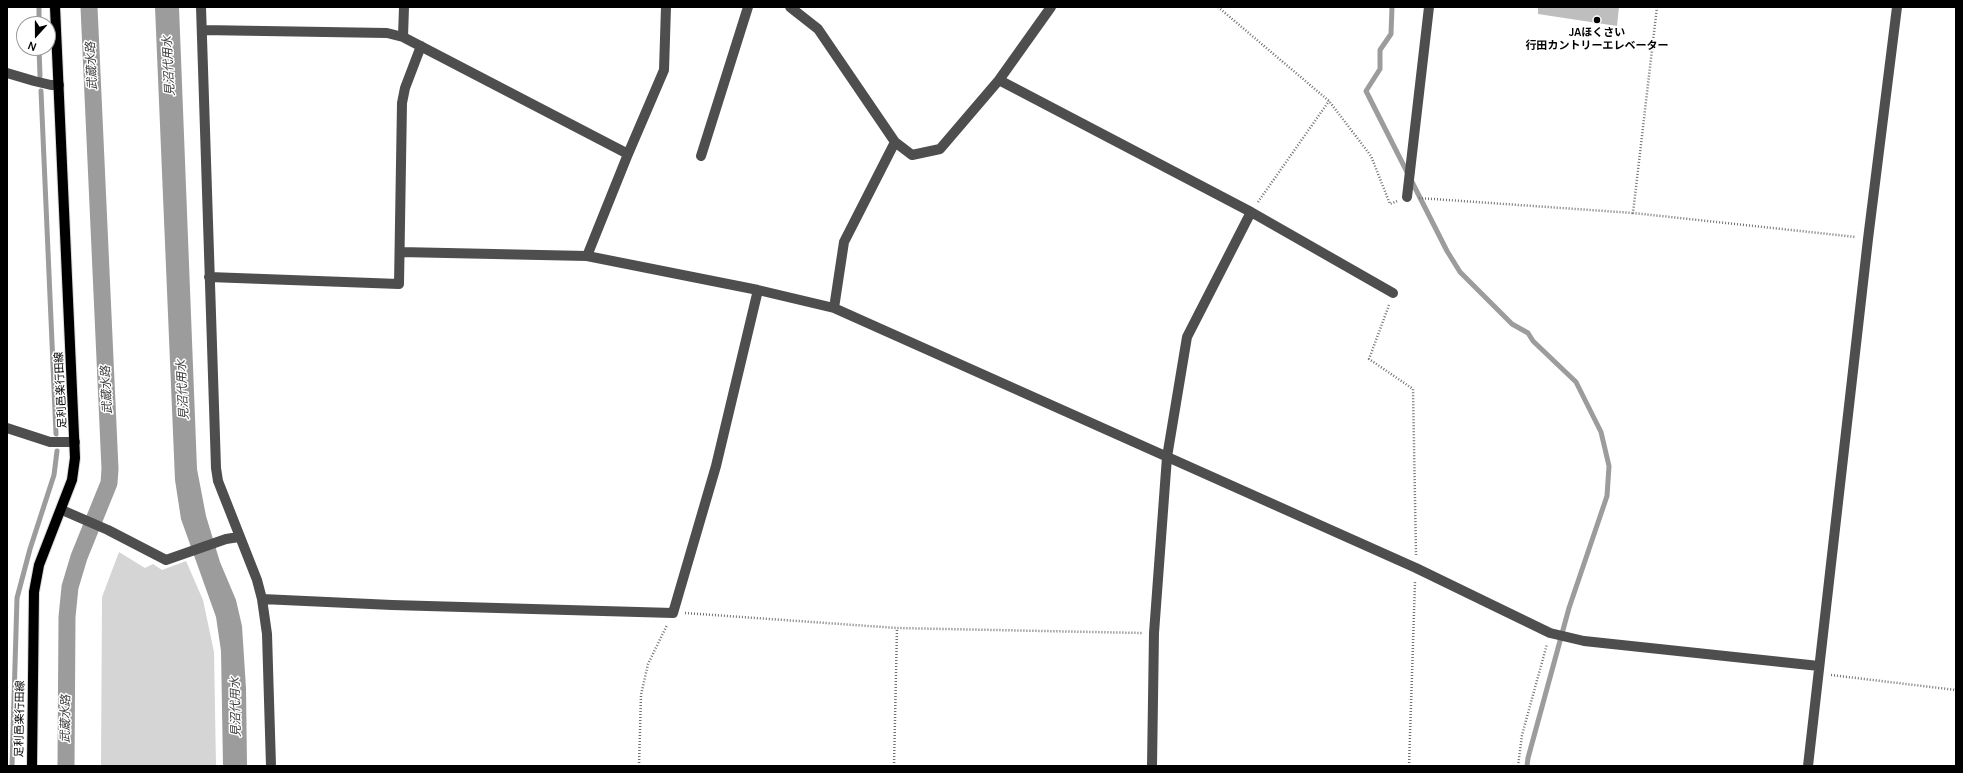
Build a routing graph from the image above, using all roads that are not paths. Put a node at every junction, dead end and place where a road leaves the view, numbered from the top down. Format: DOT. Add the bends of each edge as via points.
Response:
graph roads {
  1 [pos="55,7"];
  2 [pos="201,7"];
  3 [pos="404,7"];
  4 [pos="666,7"];
  5 [pos="748,7"];
  6 [pos="790,7"];
  7 [pos="1051,7"];
  8 [pos="1429,7"];
  9 [pos="1897,7"];
  10 [pos="202,30"];
  11 [pos="403,37"];
  12 [pos="421,46"];
  13 [pos="7,73"];
  14 [pos="999,80"];
  15 [pos="59,85"];
  16 [pos="895,142"];
  17 [pos="628,154"];
  18 [pos="701,156"];
  19 [pos="1407,197"];
  20 [pos="1251,212"];
  21 [pos="400,252"];
  22 [pos="587,256"];
  23 [pos="209,277"];
  24 [pos="758,290"];
  25 [pos="1393,293"];
  26 [pos="834,308"];
  27 [pos="7,428"];
  28 [pos="75,442"];
  29 [pos="1167,457"];
  30 [pos="62,510"];
  31 [pos="239,537"];
  32 [pos="262,599"];
  33 [pos="1819,670"];
  34 [pos="32,766"];
  35 [pos="271,766"];
  36 [pos="1152,766"];
  37 [pos="1808,766"];
  1 -- 15 [label="main road, 足利邑楽行田線"];
  2 -- 10 [label="street"];
  3 -- 11 [label="street"];
  4 -- 17 [label="street" via="664,70"];
  5 -- 18 [label="street"];
  6 -- 16 [label="street" via="818,29"];
  7 -- 14 [label="street"];
  8 -- 19 [label="street"];
  9 -- 33 [label="street"];
  10 -- 11 [label="street" via="387,33"];
  10 -- 23 [label="street"];
  11 -- 12 [label="street"];
  12 -- 17 [label="street"];
  12 -- 21 [label="street" via="403,96"];
  13 -- 15 [label="street"];
  14 -- 16 [label="street" via="940,148 912,155"];
  14 -- 20 [label="street"];
  15 -- 28 [label="main road, 足利邑楽行田線"];
  16 -- 26 [label="street" via="844,242"];
  17 -- 22 [label="street"];
  20 -- 25 [label="street"];
  20 -- 29 [label="street" via="1187,337"];
  21 -- 22 [label="street"];
  21 -- 23 [label="street" via="399,284"];
  22 -- 24 [label="street"];
  23 -- 31 [label="street" via="216,468"];
  24 -- 26 [label="street"];
  24 -- 32 [label="street" via="716,466 673,612"];
  26 -- 29 [label="street"];
  27 -- 28 [label="street" via="50,442"];
  28 -- 30 [label="main road, 足利邑楽行田線" via="74,469"];
  29 -- 33 [label="street" via="1416,568 1550,633 1584,641"];
  29 -- 36 [label="street" via="1154,633"];
  30 -- 31 [label="street" via="166,560"];
  30 -- 34 [label="main road, 足利邑楽行田線" via="39,565 33,604"];
  31 -- 32 [label="street"];
  32 -- 35 [label="street" via="267,634"];
  33 -- 37 [label="street"];
}
